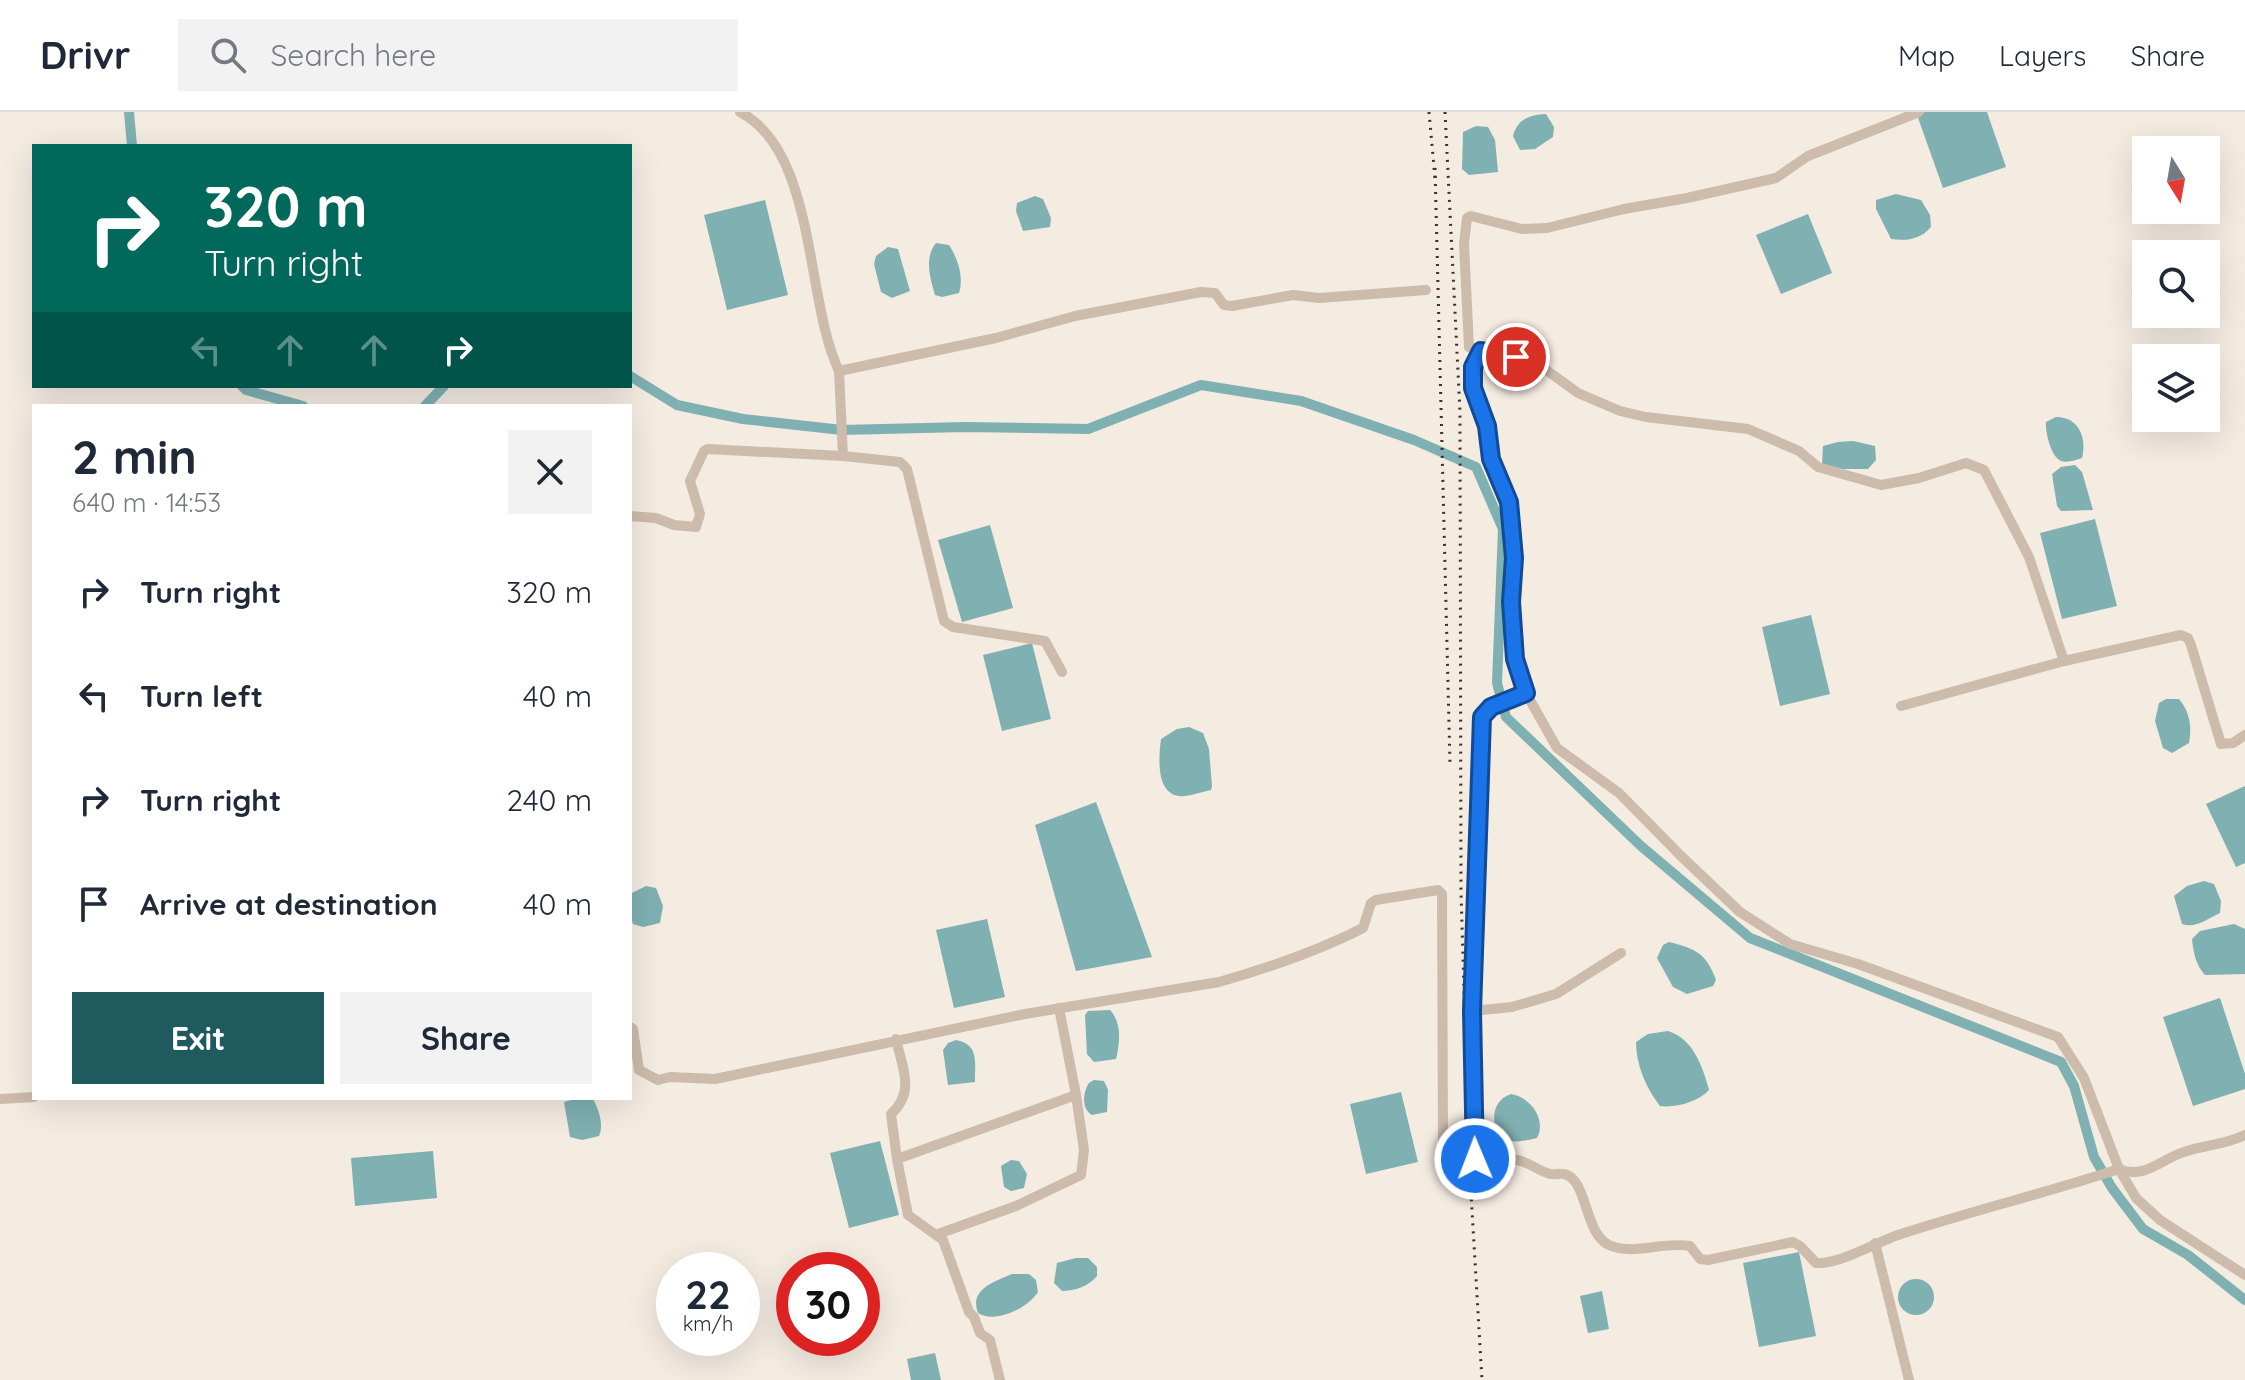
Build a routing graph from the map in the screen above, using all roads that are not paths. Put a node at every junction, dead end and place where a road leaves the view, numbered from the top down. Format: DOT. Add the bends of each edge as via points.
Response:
graph roads {
  1 [pos="740,112"];
  2 [pos="1919,112"];
  3 [pos="1426,290"];
  4 [pos="1481,351"];
  5 [pos="839,371"];
  6 [pos="844,453"];
  7 [pos="632,516"];
  8 [pos="2064,661"];
  9 [pos="1062,672"];
  10 [pos="1526,693"];
  11 [pos="1901,706"];
  12 [pos="2245,735"];
  13 [pos="1621,953"];
  14 [pos="1059,1008"];
  15 [pos="1472,1011"];
  16 [pos="632,1028"];
  17 [pos="896,1039"];
  18 [pos="1076,1095"];
  19 [pos="32,1097"];
  20 [pos="0,1099"];
  21 [pos="2245,1135"];
  22 [pos="897,1159"];
  23 [pos="1475,1159"];
  24 [pos="2115,1171"];
  25 [pos="938,1234"];
  26 [pos="1875,1243"];
  27 [pos="2245,1275"];
  28 [pos="1000,1380"];
  29 [pos="1909,1380"];
  1 -- 5 [label="street" via="759,126 790,177"];
  2 -- 4 [label="street" via="1808,156 1776,178 1547,228 1522,229 1467,218 1469,347"];
  3 -- 5 [label="street" via="1293,295 1232,306 1224,305 1215,293 1201,292"];
  4 -- 8 [label="street" via="1538,364 1578,393 1620,411 1748,429 1799,451 1818,467 1881,485 1966,463 1976,465 1984,470 2029,557"];
  4 -- 10 [label="street" via="1473,367 1473,388 1487,426 1491,459 1509,502 1515,659"];
  5 -- 6 [label="street"];
  6 -- 7 [label="street" via="708,449 690,481 700,514 696,527"];
  6 -- 9 [label="street" via="900,462 907,469 944,621 953,627 1045,641"];
  8 -- 11 [label="street"];
  8 -- 12 [label="street" via="2181,635 2191,645 2221,744"];
  10 -- 15 [label="street" via="1491,707 1482,717"];
  10 -- 24 [label="street" via="1557,748 1619,793 1740,912 1790,944 2058,1037 2084,1078"];
  13 -- 15 [label="street" via="1556,994 1512,1007"];
  14 -- 17 [label="street"];
  14 -- 18 [label="street"];
  14 -- 23 [label="street" via="1249,974 1363,928 1376,900 1438,890 1443,1144 1451,1156"];
  15 -- 23 [label="street"];
  16 -- 17 [label="street" via="639,1070 658,1080 715,1079"];
  17 -- 22 [label="street" via="907,1091 891,1114"];
  18 -- 22 [label="street"];
  18 -- 25 [label="street" via="1084,1150 1081,1175"];
  19 -- 20 [label="street"];
  21 -- 24 [label="street" via="2183,1152 2140,1172"];
  22 -- 25 [label="street" via="908,1215"];
  23 -- 26 [label="street" via="1517,1160 1571,1177 1600,1239 1609,1245 1680,1244 1708,1260 1793,1242 1816,1263 1826,1264"];
  24 -- 26 [label="street"];
  24 -- 27 [label="street" via="2160,1220"];
  25 -- 28 [label="street" via="976,1327 990,1340"];
  26 -- 29 [label="street"];
}
